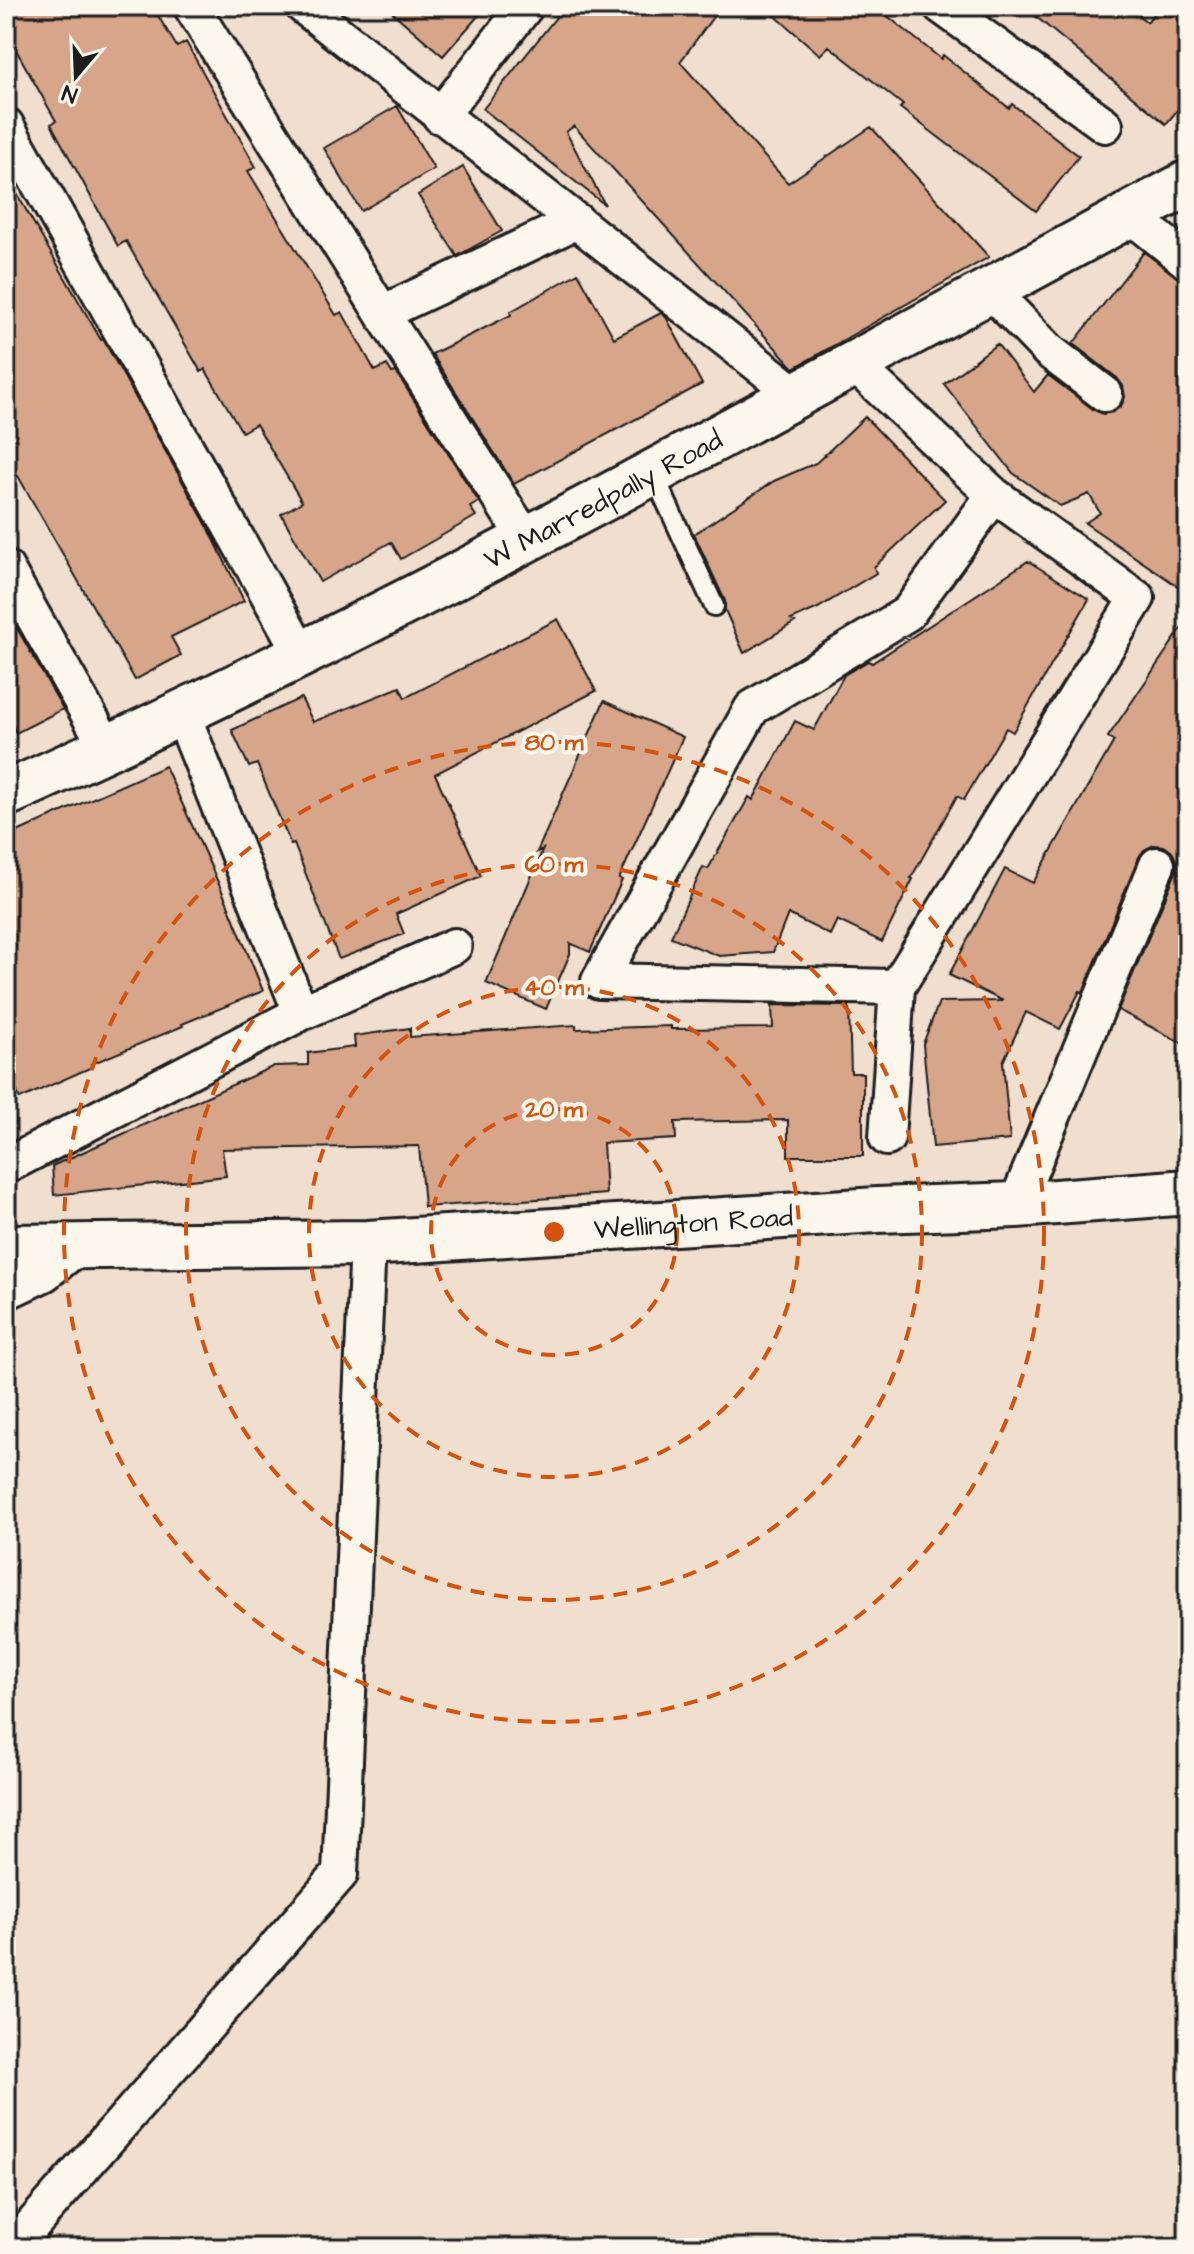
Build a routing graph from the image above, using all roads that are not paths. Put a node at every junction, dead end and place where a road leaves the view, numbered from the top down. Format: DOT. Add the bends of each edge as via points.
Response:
graph roads {
  1 [pos="191,6"];
  2 [pos="303,6"];
  3 [pos="526,6"];
  4 [pos="941,6"];
  5 [pos="440,116"];
  6 [pos="6,125"];
  7 [pos="1105,125"];
  8 [pos="1188,183"];
  9 [pos="1130,215"];
  10 [pos="577,221"];
  11 [pos="1188,262"];
  12 [pos="991,291"];
  13 [pos="382,313"];
  14 [pos="854,364"];
  15 [pos="1105,394"];
  16 [pos="797,395"];
  17 [pos="653,473"];
  18 [pos="994,495"];
  19 [pos="527,541"];
  20 [pos="6,568"];
  21 [pos="714,606"];
  22 [pos="302,655"];
  23 [pos="182,713"];
  24 [pos="108,749"];
  25 [pos="6,794"];
  26 [pos="1157,865"];
  27 [pos="454,946"];
  28 [pos="897,987"];
  29 [pos="301,1013"];
  30 [pos="887,1138"];
  31 [pos="6,1166"];
  32 [pos="1188,1192"];
  33 [pos="1016,1205"];
  34 [pos="368,1243"];
  35 [pos="6,1247"];
  36 [pos="78,1247"];
  37 [pos="6,1292"];
  38 [pos="12,2248"];
  1 -- 13 [label="street"];
  2 -- 5 [label="street"];
  3 -- 5 [label="street"];
  4 -- 7 [label="street"];
  5 -- 10 [label="street"];
  6 -- 22 [label="street"];
  8 -- 9 [label="main road, W Marredpally Road"];
  9 -- 11 [label="street"];
  9 -- 12 [label="main road, W Marredpally Road"];
  10 -- 13 [label="street"];
  10 -- 16 [label="street"];
  12 -- 14 [label="main road, W Marredpally Road"];
  12 -- 15 [label="street" via="1049,351"];
  13 -- 19 [label="street"];
  14 -- 16 [label="main road, W Marredpally Road"];
  14 -- 18 [label="street"];
  16 -- 17 [label="main road, W Marredpally Road"];
  17 -- 19 [label="main road, W Marredpally Road"];
  17 -- 21 [label="lane"];
  18 -- 28 [label="street" via="1137,598"];
  18 -- 28 [label="street" via="908,613 752,708 599,981"];
  19 -- 22 [label="main road, W Marredpally Road"];
  20 -- 24 [label="street"];
  22 -- 23 [label="main road, W Marredpally Road"];
  23 -- 24 [label="main road, W Marredpally Road"];
  23 -- 29 [label="street"];
  24 -- 25 [label="main road, W Marredpally Road"];
  26 -- 33 [label="street"];
  27 -- 29 [label="street"];
  28 -- 30 [label="street"];
  29 -- 31 [label="street"];
  32 -- 33 [label="main road, Wellington Road"];
  33 -- 34 [label="main road, Wellington Road"];
  34 -- 36 [label="main road, Wellington Road"];
  34 -- 38 [label="street" via="340,1874"];
  35 -- 36 [label="main road, Wellington Road"];
  36 -- 37 [label="street" via="44,1274"];
}
